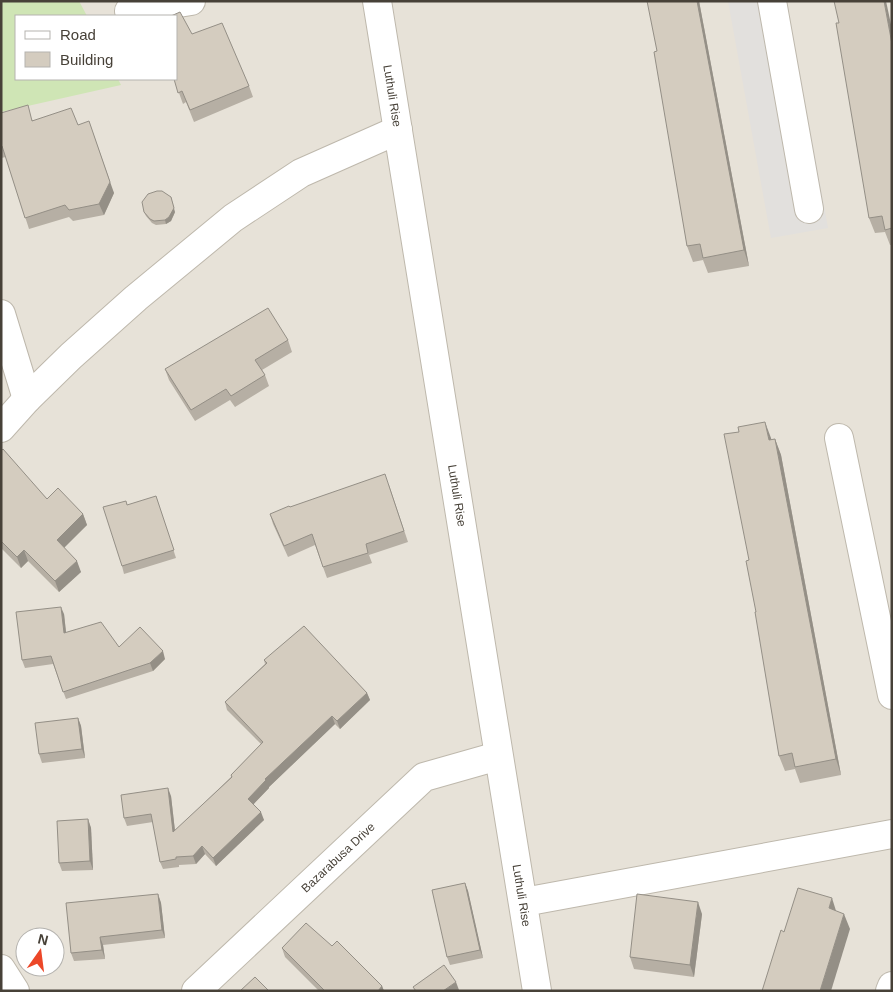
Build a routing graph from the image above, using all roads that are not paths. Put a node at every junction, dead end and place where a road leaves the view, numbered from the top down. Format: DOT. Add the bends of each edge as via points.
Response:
graph roads {
  1 [pos="191,1"];
  2 [pos="377,1"];
  3 [pos="772,1"];
  4 [pos="129,11"];
  5 [pos="398,130"];
  6 [pos="809,209"];
  7 [pos="1,314"];
  8 [pos="27,399"];
  9 [pos="1,428"];
  10 [pos="839,438"];
  11 [pos="892,695"];
  12 [pos="498,756"];
  13 [pos="892,834"];
  14 [pos="524,902"];
  15 [pos="1,969"];
  16 [pos="892,986"];
  17 [pos="14,991"];
  18 [pos="196,991"];
  19 [pos="537,991"];
  20 [pos="890,991"];
  1 -- 4 [label="street"];
  2 -- 5 [label="street, Luthuli Rise"];
  3 -- 6 [label="street"];
  5 -- 8 [label="street" via="301,173 233,218 70,356"];
  5 -- 12 [label="street, Luthuli Rise"];
  7 -- 8 [label="street"];
  8 -- 9 [label="street"];
  10 -- 11 [label="street"];
  12 -- 14 [label="street, Luthuli Rise"];
  12 -- 18 [label="street, Bazarabusa Drive" via="424,777"];
  13 -- 14 [label="street"];
  14 -- 19 [label="street, Luthuli Rise"];
  15 -- 17 [label="street"];
  16 -- 20 [label="street"];
}
